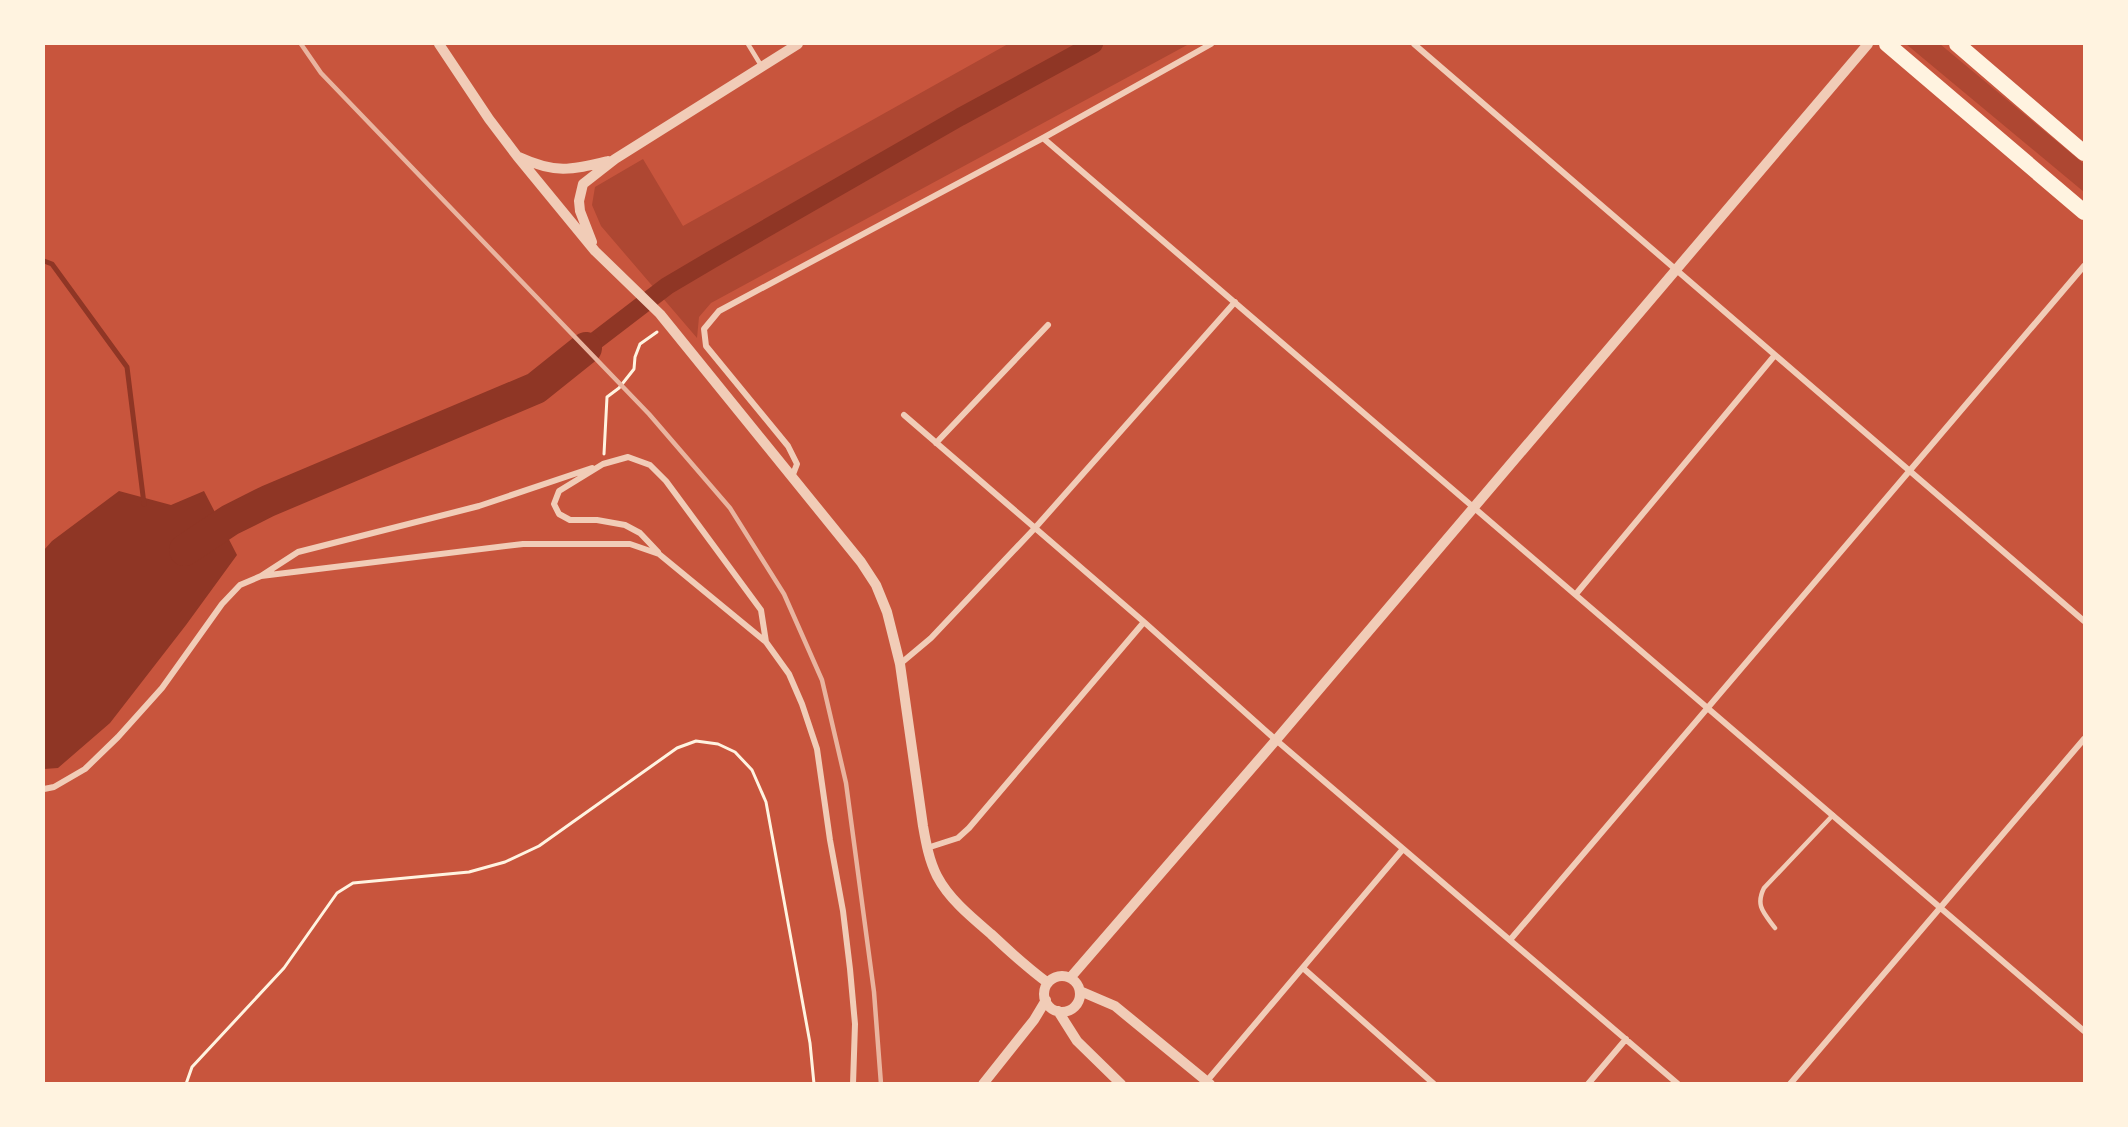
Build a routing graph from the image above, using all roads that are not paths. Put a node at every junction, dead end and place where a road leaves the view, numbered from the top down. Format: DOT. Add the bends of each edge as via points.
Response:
graph roads {
  1 [pos="439,44"];
  2 [pos="748,44"];
  3 [pos="798,44"];
  4 [pos="1211,44"];
  5 [pos="1414,44"];
  6 [pos="1868,44"];
  7 [pos="1887,44"];
  8 [pos="1957,44"];
  9 [pos="762,67"];
  10 [pos="1043,138"];
  11 [pos="2085,153"];
  12 [pos="517,156"];
  13 [pos="615,159"];
  14 [pos="2085,212"];
  15 [pos="595,251"];
  16 [pos="2085,266"];
  17 [pos="1675,269"];
  18 [pos="1235,302"];
  19 [pos="1048,326"];
  20 [pos="1775,355"];
  21 [pos="904,415"];
  22 [pos="936,443"];
  23 [pos="603,464"];
  24 [pos="1909,470"];
  25 [pos="792,477"];
  26 [pos="1473,506"];
  27 [pos="1035,528"];
  28 [pos="659,554"];
  29 [pos="261,576"];
  30 [pos="1576,594"];
  31 [pos="2085,621"];
  32 [pos="1144,622"];
  33 [pos="766,642"];
  34 [pos="900,664"];
  35 [pos="1707,707"];
  36 [pos="2085,739"];
  37 [pos="1276,740"];
  38 [pos="44,789"];
  39 [pos="1833,815"];
  40 [pos="927,848"];
  41 [pos="1403,849"];
  42 [pos="1941,908"];
  43 [pos="1774,928"];
  44 [pos="1510,940"];
  45 [pos="1303,968"];
  46 [pos="1070,978"];
  47 [pos="1048,983"];
  48 [pos="1080,991"];
  49 [pos="1052,1007"];
  50 [pos="2085,1030"];
  51 [pos="1626,1039"];
  52 [pos="853,1083"];
  53 [pos="983,1083"];
  54 [pos="1121,1083"];
  55 [pos="1207,1083"];
  56 [pos="1434,1083"];
  57 [pos="1588,1083"];
  58 [pos="1678,1083"];
  59 [pos="1791,1083"];
  1 -- 12 [label="street"];
  2 -- 9 [label="lane"];
  3 -- 9 [label="street"];
  4 -- 10 [label="street"];
  5 -- 17 [label="street"];
  6 -- 17 [label="street"];
  7 -- 14 [label="highway"];
  8 -- 11 [label="highway"];
  9 -- 13 [label="street"];
  10 -- 18 [label="street"];
  10 -- 25 [label="street" via="719,311 704,329 706,346 794,454 797,464"];
  12 -- 13 [label="street" via="558,169"];
  12 -- 15 [label="street"];
  13 -- 15 [label="street" via="583,184 579,201"];
  15 -- 25 [label="street" via="669,324"];
  16 -- 24 [label="street"];
  17 -- 20 [label="street"];
  17 -- 26 [label="street"];
  18 -- 26 [label="street"];
  18 -- 27 [label="street"];
  19 -- 22 [label="street"];
  20 -- 24 [label="street"];
  20 -- 30 [label="street"];
  21 -- 22 [label="street"];
  22 -- 27 [label="street"];
  23 -- 28 [label="street" via="560,491 554,504 559,514 570,520 625,525 640,533"];
  23 -- 29 [label="street" via="478,506 298,552"];
  23 -- 33 [label="street" via="628,457 650,465 666,481 761,610"];
  24 -- 31 [label="street"];
  24 -- 35 [label="street"];
  25 -- 34 [label="street" via="876,585"];
  26 -- 30 [label="street"];
  26 -- 37 [label="street"];
  27 -- 32 [label="street"];
  27 -- 34 [label="street" via="931,638"];
  28 -- 29 [label="street" via="630,544 523,544"];
  28 -- 33 [label="street"];
  29 -- 38 [label="street" via="240,585 222,604 162,688 86,769"];
  30 -- 35 [label="street"];
  32 -- 37 [label="street"];
  32 -- 40 [label="street" via="969,828 958,838"];
  33 -- 52 [label="street" via="789,674 817,749 850,969 855,1024"];
  34 -- 40 [label="street"];
  35 -- 39 [label="street"];
  35 -- 44 [label="street"];
  36 -- 42 [label="street"];
  37 -- 41 [label="street"];
  37 -- 46 [label="street"];
  39 -- 42 [label="street"];
  39 -- 43 [label="lane" via="1764,888 1760,907"];
  40 -- 47 [label="street" via="936,875 961,908"];
  41 -- 44 [label="street"];
  41 -- 45 [label="street"];
  42 -- 50 [label="street"];
  42 -- 59 [label="street"];
  44 -- 51 [label="street"];
  45 -- 55 [label="street"];
  45 -- 56 [label="street"];
  46 -- 47 [label="street" via="1058,976"];
  46 -- 48 [label="street"];
  47 -- 49 [label="street" via="1044,991"];
  48 -- 49 [label="street" via="1079,1001 1068,1011"];
  48 -- 55 [label="street" via="1115,1006"];
  49 -- 53 [label="street" via="1034,1020"];
  49 -- 54 [label="street" via="1077,1041"];
  51 -- 57 [label="street"];
  51 -- 58 [label="street"];
}
